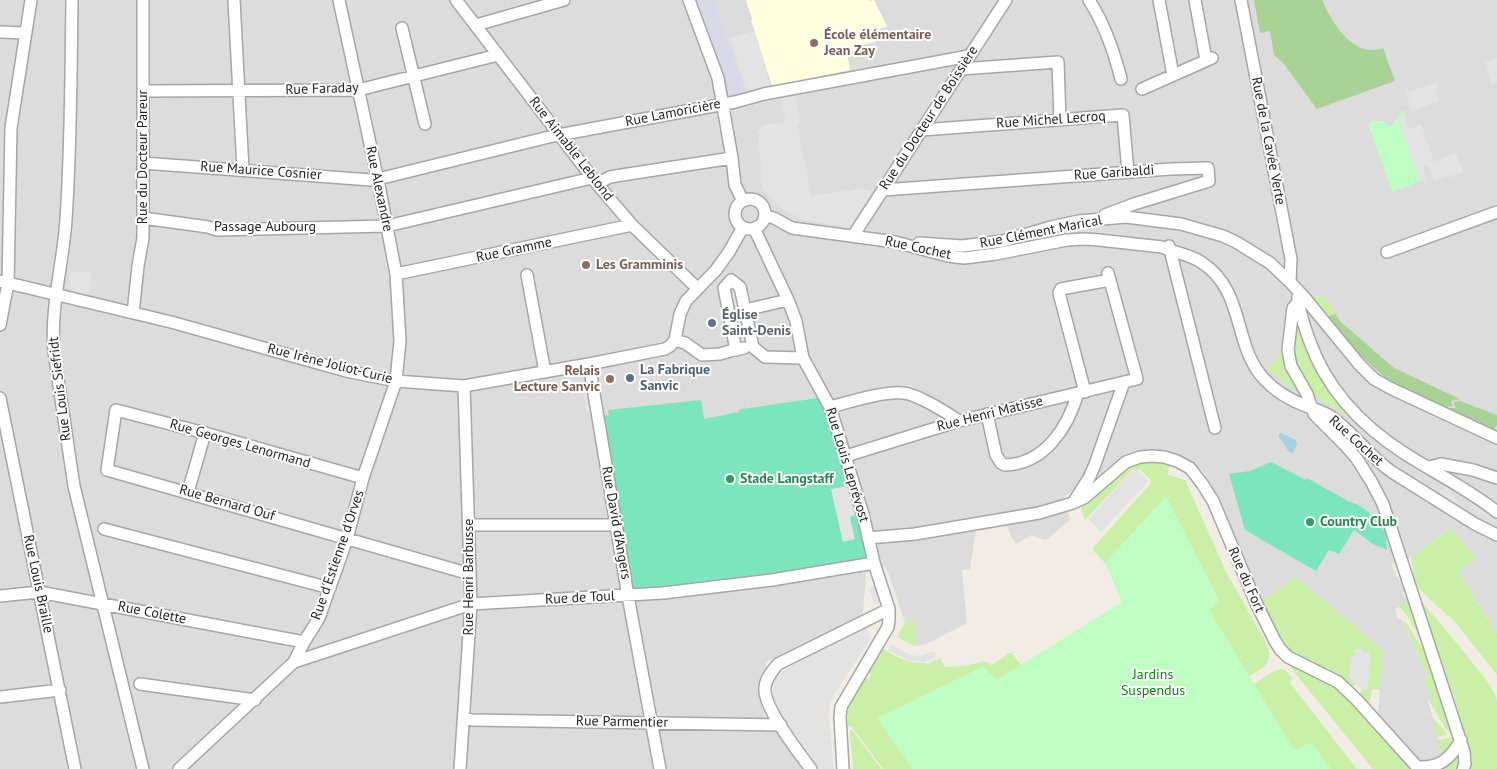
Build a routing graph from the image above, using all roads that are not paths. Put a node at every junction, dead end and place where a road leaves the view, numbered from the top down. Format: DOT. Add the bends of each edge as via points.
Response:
graph roads {
  1 [pos="30,0"];
  2 [pos="72,0"];
  3 [pos="143,0"];
  4 [pos="234,0"];
  5 [pos="339,0"];
  6 [pos="456,0"];
  7 [pos="564,0"];
  8 [pos="689,0"];
  9 [pos="1006,0"];
  10 [pos="1089,0"];
  11 [pos="1159,0"];
  12 [pos="1194,0"];
  13 [pos="1241,0"];
  14 [pos="476,25"];
  15 [pos="402,28"];
  16 [pos="0,32"];
  17 [pos="26,33"];
  18 [pos="498,55"];
  19 [pos="969,56"];
  20 [pos="961,69"];
  21 [pos="1173,75"];
  22 [pos="413,76"];
  23 [pos="1121,80"];
  24 [pos="1142,89"];
  25 [pos="239,90"];
  26 [pos="358,90"];
  27 [pos="143,91"];
  28 [pos="722,104"];
  29 [pos="1060,120"];
  30 [pos="425,124"];
  31 [pos="6,128"];
  32 [pos="922,130"];
  33 [pos="559,135"];
  34 [pos="732,158"];
  35 [pos="143,162"];
  36 [pos="243,170"];
  37 [pos="1128,172"];
  38 [pos="378,179"];
  39 [pos="594,181"];
  40 [pos="883,190"];
  41 [pos="743,201"];
  42 [pos="1497,212"];
  43 [pos="765,216"];
  44 [pos="143,218"];
  45 [pos="1091,220"];
  46 [pos="632,225"];
  47 [pos="387,226"];
  48 [pos="748,228"];
  49 [pos="853,236"];
  50 [pos="895,242"];
  51 [pos="1167,248"];
  52 [pos="1387,252"];
  53 [pos="396,274"];
  54 [pos="527,276"];
  55 [pos="4,282"];
  56 [pos="697,288"];
  57 [pos="1295,292"];
  58 [pos="56,294"];
  59 [pos="788,300"];
  60 [pos="745,310"];
  61 [pos="133,313"];
  62 [pos="0,324"];
  63 [pos="675,340"];
  64 [pos="753,347"];
  65 [pos="736,350"];
  66 [pos="803,358"];
  67 [pos="589,364"];
  68 [pos="545,372"];
  69 [pos="396,381"];
  70 [pos="1124,382"];
  71 [pos="464,386"];
  72 [pos="1082,392"];
  73 [pos="0,398"];
  74 [pos="1310,404"];
  75 [pos="830,406"];
  76 [pos="986,414"];
  77 [pos="959,421"];
  78 [pos="1215,428"];
  79 [pos="205,433"];
  80 [pos="1497,438"];
  81 [pos="846,456"];
  82 [pos="1429,467"];
  83 [pos="108,470"];
  84 [pos="363,478"];
  85 [pos="1497,478"];
  86 [pos="188,492"];
  87 [pos="1073,503"];
  88 [pos="1497,512"];
  89 [pos="469,525"];
  90 [pos="616,525"];
  91 [pos="1497,528"];
  92 [pos="104,529"];
  93 [pos="1497,535"];
  94 [pos="868,538"];
  95 [pos="347,539"];
  96 [pos="874,563"];
  97 [pos="470,574"];
  98 [pos="330,588"];
  99 [pos="40,592"];
  100 [pos="0,596"];
  101 [pos="628,596"];
  102 [pos="102,603"];
  103 [pos="471,604"];
  104 [pos="889,609"];
  105 [pos="304,642"];
  106 [pos="294,662"];
  107 [pos="140,684"];
  108 [pos="60,690"];
  109 [pos="0,697"];
  110 [pos="255,700"];
  111 [pos="464,718"];
  112 [pos="651,723"];
  113 [pos="780,725"];
  114 [pos="1461,740"];
  115 [pos="182,768"];
  116 [pos="1418,768"];
  117 [pos="75,769"];
  118 [pos="143,769"];
  119 [pos="460,769"];
  120 [pos="660,769"];
  121 [pos="811,769"];
  122 [pos="843,769"];
  123 [pos="1463,769"];
  1 -- 17 [label="street"];
  2 -- 58 [label="street, Rue Louis Siefridt" via="66,220"];
  3 -- 27 [label="street, Rue du Docteur Pareur"];
  4 -- 25 [label="street"];
  5 -- 26 [label="street, Rue Alexandre"];
  6 -- 14 [label="street, Rue Aimable Leblond"];
  7 -- 14 [label="street"];
  8 -- 28 [label="street" via="718,78"];
  9 -- 19 [label="street, Rue du Docteur de Boissière"];
  10 -- 23 [label="street" via="1109,37"];
  11 -- 21 [label="street"];
  12 -- 21 [label="street" via="1209,59"];
  13 -- 57 [label="street, Rue de la Cavée Verte"];
  14 -- 18 [label="street, Rue Aimable Leblond"];
  15 -- 22 [label="street"];
  16 -- 17 [label="street"];
  17 -- 31 [label="street"];
  18 -- 22 [label="street, Rue Faraday"];
  18 -- 33 [label="street, Rue Aimable Leblond"];
  19 -- 20 [label="street, Rue du Docteur de Boissière"];
  19 -- 28 [label="street, Rue Lamoricière"];
  20 -- 29 [label="street" via="1058,62"];
  20 -- 32 [label="street, Rue du Docteur de Boissière"];
  21 -- 24 [label="street"];
  22 -- 26 [label="street, Rue Faraday"];
  22 -- 30 [label="street"];
  25 -- 26 [label="street, Rue Faraday"];
  25 -- 27 [label="street, Rue Faraday"];
  25 -- 36 [label="street"];
  26 -- 38 [label="street, Rue Alexandre"];
  27 -- 35 [label="street, Rue du Docteur Pareur"];
  28 -- 33 [label="street, Rue Lamoricière"];
  28 -- 34 [label="street"];
  29 -- 32 [label="street, Rue Michel Lecroq"];
  29 -- 37 [label="street, Rue Michel Lecroq" via="1123,115"];
  31 -- 55 [label="street"];
  32 -- 40 [label="street, Rue du Docteur de Boissière"];
  33 -- 38 [label="street, Rue Lamoricière"];
  33 -- 39 [label="street, Rue Aimable Leblond"];
  34 -- 39 [label="street, Passage Aubourg"];
  34 -- 41 [label="street" via="735,185"];
  35 -- 36 [label="street, Rue Maurice Cosnier"];
  35 -- 44 [label="street, Rue du Docteur Pareur"];
  36 -- 38 [label="street, Rue Maurice Cosnier"];
  37 -- 40 [label="street, Rue Garibaldi"];
  37 -- 45 [label="street, Rue Garibaldi" via="1208,168 1209,181"];
  38 -- 47 [label="street, Rue Alexandre"];
  39 -- 46 [label="street, Rue Aimable Leblond"];
  39 -- 47 [label="street, Passage Aubourg"];
  40 -- 49 [label="street, Rue du Docteur de Boissière"];
  41 -- 43 [label="street" via="751,198 759,201"];
  41 -- 48 [label="street" via="735,214 737,221"];
  42 -- 52 [label="street"];
  43 -- 48 [label="street" via="761,224"];
  43 -- 49 [label="street, Rue Cochet" via="792,228"];
  44 -- 47 [label="street, Passage Aubourg" via="217,230"];
  44 -- 61 [label="street, Rue du Docteur Pareur"];
  45 -- 50 [label="street, Rue Clément Marical" via="1050,227 1003,241 962,246"];
  45 -- 57 [label="street, Rue Clément Marical" via="1126,217 1182,224 1223,236 1270,263"];
  46 -- 53 [label="street, Rue Gramme"];
  46 -- 56 [label="street, Rue Aimable Leblond"];
  47 -- 53 [label="street, Rue Alexandre"];
  48 -- 56 [label="street" via="716,270"];
  48 -- 59 [label="street, Rue Louis Leprévost" via="756,235"];
  49 -- 50 [label="street, Rue Cochet"];
  50 -- 51 [label="street, Rue Cochet" via="964,258 1084,239"];
  51 -- 74 [label="street, Rue Cochet" via="1185,248 1206,258 1217,268 1236,295 1260,369"];
  51 -- 78 [label="street"];
  53 -- 69 [label="street, Rue Alexandre" via="400,341"];
  54 -- 68 [label="street"];
  55 -- 58 [label="street, Rue Irène Joliot-Curie"];
  55 -- 62 [label="street"];
  56 -- 63 [label="street" via="680,314"];
  57 -- 74 [label="street" via="1288,350 1291,366"];
  57 -- 80 [label="street, Rue Clément Marical" via="1374,378"];
  57 -- 82 [label="street" via="1310,343 1337,393 1356,416"];
  58 -- 61 [label="street, Rue Irène Joliot-Curie"];
  58 -- 102 [label="street, Rue Louis Siefridt" via="53,337 66,438"];
  59 -- 60 [label="street"];
  59 -- 66 [label="street, Rue Louis Leprévost"];
  60 -- 64 [label="street"];
  60 -- 65 [label="street" via="740,287 731,280 724,288"];
  61 -- 69 [label="street, Rue Irène Joliot-Curie" via="346,371"];
  63 -- 65 [label="street" via="702,355"];
  63 -- 67 [label="street, Rue Irène Joliot-Curie" via="665,349"];
  64 -- 65 [label="street"];
  64 -- 66 [label="street" via="765,357"];
  66 -- 75 [label="street, Rue Louis Leprévost"];
  67 -- 68 [label="street, Rue Irène Joliot-Curie"];
  67 -- 90 [label="street, Rue David d'Angers"];
  68 -- 71 [label="street, Rue Irène Joliot-Curie"];
  69 -- 71 [label="street, Rue Irène Joliot-Curie"];
  69 -- 84 [label="street, Rue d'Estienne d'Orves"];
  70 -- 72 [label="street, Rue Henri Matisse"];
  70 -- 72 [label="street, Rue Henri Matisse" via="1137,379 1109,276 1061,289 1059,293"];
  70 -- 87 [label="street" via="1094,467"];
  71 -- 89 [label="street, Rue Henri Barbusse"];
  72 -- 76 [label="street, Rue Henri Matisse"];
  72 -- 76 [label="street" via="1055,441 1035,457 1021,462 1006,465 998,460"];
  73 -- 99 [label="street, Rue Louis Braille"];
  74 -- 91 [label="street, Rue Cochet" via="1329,406 1388,462"];
  74 -- 93 [label="street, Rue Cochet" via="1336,421 1392,472"];
  74 -- 114 [label="street" via="1314,414 1357,459 1383,504"];
  75 -- 77 [label="street" via="902,393 910,394"];
  75 -- 81 [label="street, Rue Louis Leprévost"];
  76 -- 77 [label="street, Rue Henri Matisse"];
  77 -- 81 [label="street, Rue Henri Matisse"];
  79 -- 83 [label="street, Rue Georges Lenormand" via="116,410"];
  79 -- 84 [label="street, Rue Georges Lenormand"];
  79 -- 86 [label="street"];
  81 -- 94 [label="street, Rue Louis Leprévost"];
  82 -- 85 [label="street" via="1441,464"];
  82 -- 88 [label="street"];
  83 -- 86 [label="street, Rue Bernard Ouf"];
  84 -- 95 [label="street, Rue d'Estienne d'Orves"];
  86 -- 95 [label="street, Rue Bernard Ouf"];
  87 -- 94 [label="street, Rue du Fort" via="1039,513 915,534"];
  87 -- 116 [label="street, Rue du Fort" via="1081,501 1126,462 1140,457 1164,457 1190,468 1212,501 1257,605 1280,649 1288,657 1338,682"];
  89 -- 90 [label="street"];
  89 -- 97 [label="street, Rue Henri Barbusse"];
  90 -- 101 [label="street, Rue David d'Angers"];
  92 -- 98 [label="street"];
  94 -- 96 [label="street, Rue Louis Leprévost"];
  95 -- 97 [label="street, Rue Bernard Ouf"];
  95 -- 98 [label="street, Rue d'Estienne d'Orves"];
  96 -- 101 [label="street, Rue de Toul" via="772,580"];
  96 -- 104 [label="street, Rue Louis Leprévost"];
  97 -- 103 [label="street, Rue Henri Barbusse"];
  98 -- 105 [label="street, Rue d'Estienne d'Orves" via="319,618"];
  99 -- 100 [label="street, Rue Colette"];
  99 -- 102 [label="street, Rue Colette"];
  99 -- 108 [label="street, Rue Louis Braille"];
  101 -- 103 [label="street, Rue de Toul"];
  101 -- 112 [label="street, Rue David d'Angers"];
  102 -- 105 [label="street, Rue Colette"];
  102 -- 118 [label="street, Rue Louis Siefridt"];
  103 -- 106 [label="street, Rue de Toul"];
  103 -- 111 [label="street, Rue Henri Barbusse"];
  104 -- 113 [label="street" via="778,664 764,688 768,704"];
  104 -- 122 [label="street" via="888,627 841,706"];
  105 -- 106 [label="street, Rue d'Estienne d'Orves"];
  106 -- 110 [label="street, Rue d'Estienne d'Orves"];
  107 -- 110 [label="street"];
  108 -- 109 [label="street"];
  108 -- 117 [label="street, Rue Louis Braille"];
  110 -- 115 [label="street, Rue d'Estienne d'Orves"];
  111 -- 112 [label="street, Rue Parmentier"];
  111 -- 119 [label="street, Rue Henri Barbusse"];
  112 -- 113 [label="street, Rue Parmentier"];
  112 -- 120 [label="street, Rue David d'Angers"];
  113 -- 121 [label="street"];
  114 -- 116 [label="street, Rue du Fort" via="1446,760"];
  114 -- 123 [label="street"];
}
